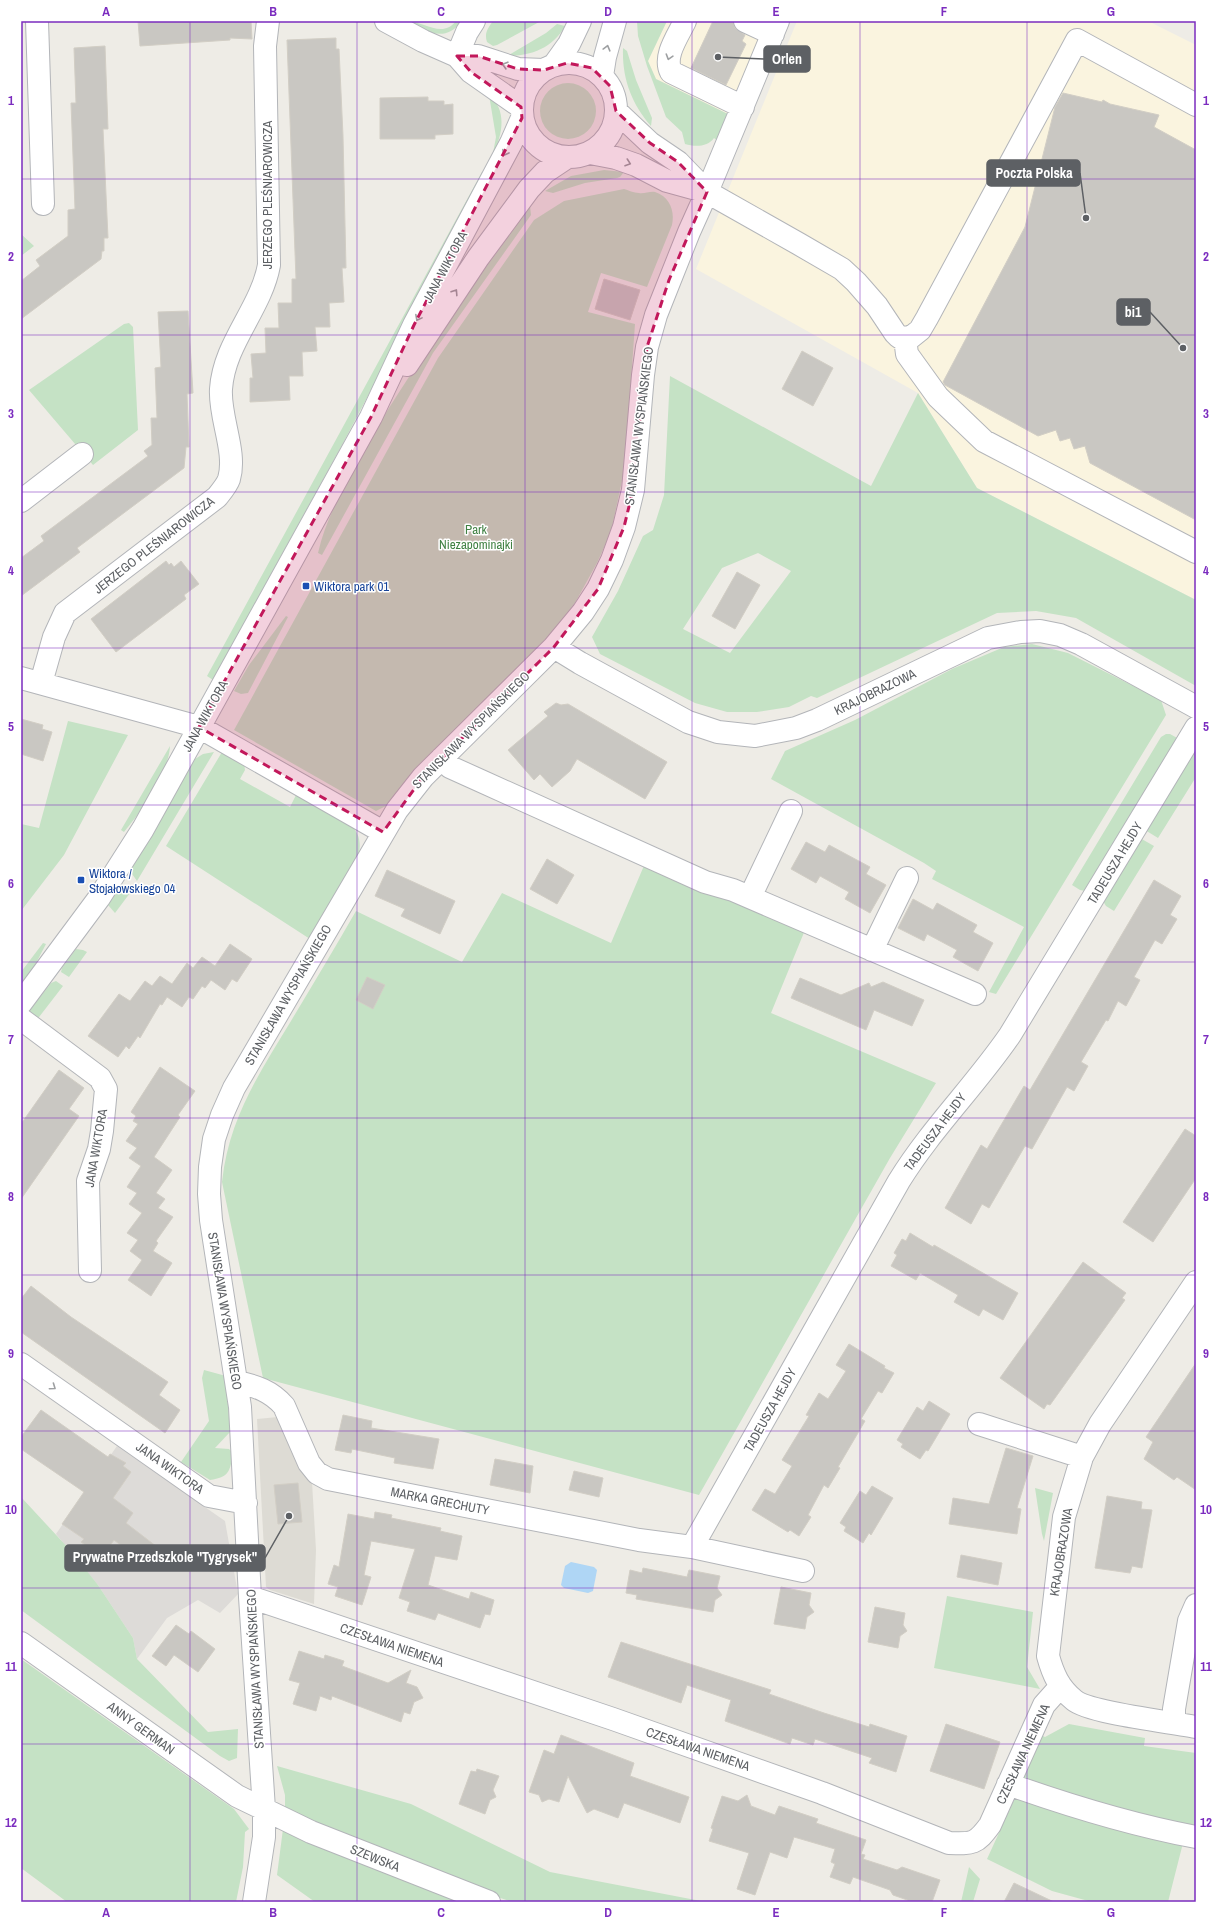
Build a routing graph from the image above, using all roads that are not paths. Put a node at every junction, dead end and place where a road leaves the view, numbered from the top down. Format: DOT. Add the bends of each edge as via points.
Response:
graph roads {
  1 [pos="37,21"];
  2 [pos="268,21"];
  3 [pos="386,21"];
  4 [pos="474,21"];
  5 [pos="580,21"];
  6 [pos="615,21"];
  7 [pos="685,21"];
  8 [pos="745,21"];
  9 [pos="776,28"];
  10 [pos="457,56"];
  11 [pos="549,67"];
  12 [pos="602,76"];
  13 [pos="1196,105"];
  14 [pos="743,107"];
  15 [pos="616,111"];
  16 [pos="521,112"];
  17 [pos="590,153"];
  18 [pos="566,158"];
  19 [pos="707,192"];
  20 [pos="43,204"];
  21 [pos="905,338"];
  22 [pos="371,417"];
  23 [pos="82,454"];
  24 [pos="21,502"];
  25 [pos="1196,552"];
  26 [pos="554,647"];
  27 [pos="31,681"];
  28 [pos="1196,707"];
  29 [pos="199,727"];
  30 [pos="1196,728"];
  31 [pos="442,758"];
  32 [pos="792,811"];
  33 [pos="383,832"];
  34 [pos="907,878"];
  35 [pos="750,897"];
  36 [pos="872,950"];
  37 [pos="975,994"];
  38 [pos="21,1003"];
  39 [pos="21,1019"];
  40 [pos="90,1271"];
  41 [pos="1196,1282"];
  42 [pos="21,1364"];
  43 [pos="237,1382"];
  44 [pos="979,1424"];
  45 [pos="1082,1458"];
  46 [pos="246,1503"];
  47 [pos="692,1547"];
  48 [pos="803,1571"];
  49 [pos="250,1597"];
  50 [pos="1196,1605"];
  51 [pos="21,1643"];
  52 [pos="1060,1687"];
  53 [pos="1174,1723"];
  54 [pos="1196,1727"];
  55 [pos="1008,1784"];
  56 [pos="264,1809"];
  57 [pos="1196,1837"];
  58 [pos="254,1902"];
  59 [pos="489,1902"];
  1 -- 20 [label="street"];
  2 -- 27 [label="street, JERZEGO PLEŚNIAROWICZA" via="265,46 269,265 264,287 234,343 224,368 220,390 231,463 228,480 217,497 65,613"];
  3 -- 10 [label="street"];
  4 -- 10 [label="street"];
  5 -- 11 [label="street" via="568,44"];
  12 -- 6 [label="street, one-way"];
  7 -- 14 [label="street, one-way" via="669,55 667,64 671,72"];
  8 -- 9 [label="street"];
  9 -- 14 [label="street, STANISŁAWA WYSPIAŃSKIEGO"];
  11 -- 10 [label="street, one-way" via="518,69 478,56"];
  10 -- 16 [label="street" via="471,72"];
  11 -- 12 [label="street" via="566,63 579,64 592,68"];
  11 -- 16 [label="street" via="528,86 523,96"];
  12 -- 15 [label="street" via="615,98"];
  13 -- 21 [label="street" via="1077,40 927,318 915,335"];
  14 -- 19 [label="street, STANISŁAWA WYSPIAŃSKIEGO"];
  15 -- 17 [label="street" via="609,136"];
  15 -- 19 [label="street" via="650,142 678,162"];
  16 -- 18 [label="street" via="525,130 532,141 553,156"];
  16 -- 22 [label="street, JANA WIKTORA, one-way" via="511,143 414,325"];
  17 -- 18 [label="street"];
  17 -- 19 [label="street, one-way" via="616,158 667,181"];
  22 -- 18 [label="street, JANA WIKTORA, one-way" via="478,258 529,189 545,172"];
  19 -- 21 [label="street" via="842,269 877,306 895,333"];
  19 -- 26 [label="street, STANISŁAWA WYSPIAŃSKIEGO" via="669,280 647,347 633,490 624,527 598,589"];
  21 -- 25 [label="street" via="907,354 938,397 984,441"];
  22 -- 29 [label="street, JANA WIKTORA"];
  23 -- 24 [label="street"];
  26 -- 28 [label="street, KRAJOBRAZOWA" via="688,722 709,729 755,736 796,728 988,638 1021,632 1040,631 1081,644"];
  26 -- 31 [label="street, STANISŁAWA WYSPIAŃSKIEGO"];
  27 -- 29 [label="street"];
  29 -- 33 [label="street"];
  29 -- 38 [label="street, JANA WIKTORA" via="119,867"];
  30 -- 47 [label="street, TADEUSZA HEJDY" via="1010,1036 925,1141 899,1181"];
  31 -- 33 [label="street, STANISŁAWA WYSPIAŃSKIEGO" via="409,793"];
  31 -- 35 [label="street" via="450,767 480,782 705,882"];
  32 -- 35 [label="street"];
  33 -- 43 [label="street, STANISŁAWA WYSPIAŃSKIEGO" via="234,1088 214,1139 210,1167 211,1220"];
  34 -- 36 [label="street"];
  35 -- 36 [label="street"];
  36 -- 37 [label="street"];
  39 -- 40 [label="street, JANA WIKTORA" via="100,1078 106,1089 99,1149 88,1181"];
  41 -- 45 [label="street, KRAJOBRAZOWA" via="1100,1424"];
  42 -- 46 [label="street, JANA WIKTORA, one-way" via="210,1496"];
  43 -- 46 [label="street, STANISŁAWA WYSPIAŃSKIEGO"];
  43 -- 47 [label="street, MARKA GRECHUTY" via="266,1390 278,1399 284,1406 309,1463 317,1473 328,1479 639,1540"];
  44 -- 45 [label="street"];
  45 -- 52 [label="street, KRAJOBRAZOWA" via="1064,1517 1048,1656"];
  46 -- 49 [label="street, STANISŁAWA WYSPIAŃSKIEGO"];
  47 -- 48 [label="street, MARKA GRECHUTY"];
  49 -- 55 [label="street, CZESŁAWA NIEMENA" via="606,1717 822,1793 950,1843 969,1844 980,1839 990,1825"];
  49 -- 56 [label="street, STANISŁAWA WYSPIAŃSKIEGO"];
  50 -- 53 [label="street" via="1189,1621"];
  51 -- 56 [label="street, ANNY GERMAN" via="214,1780"];
  52 -- 53 [label="street, KRAJOBRAZOWA" via="1075,1701 1093,1708"];
  52 -- 55 [label="street, CZESŁAWA NIEMENA" via="1044,1705"];
  53 -- 54 [label="street, KRAJOBRAZOWA"];
  55 -- 57 [label="street" via="1084,1810"];
  56 -- 58 [label="street, STANISŁAWA WYSPIAŃSKIEGO" via="264,1837"];
  56 -- 59 [label="street, SZEWSKA" via="311,1832"];
}
